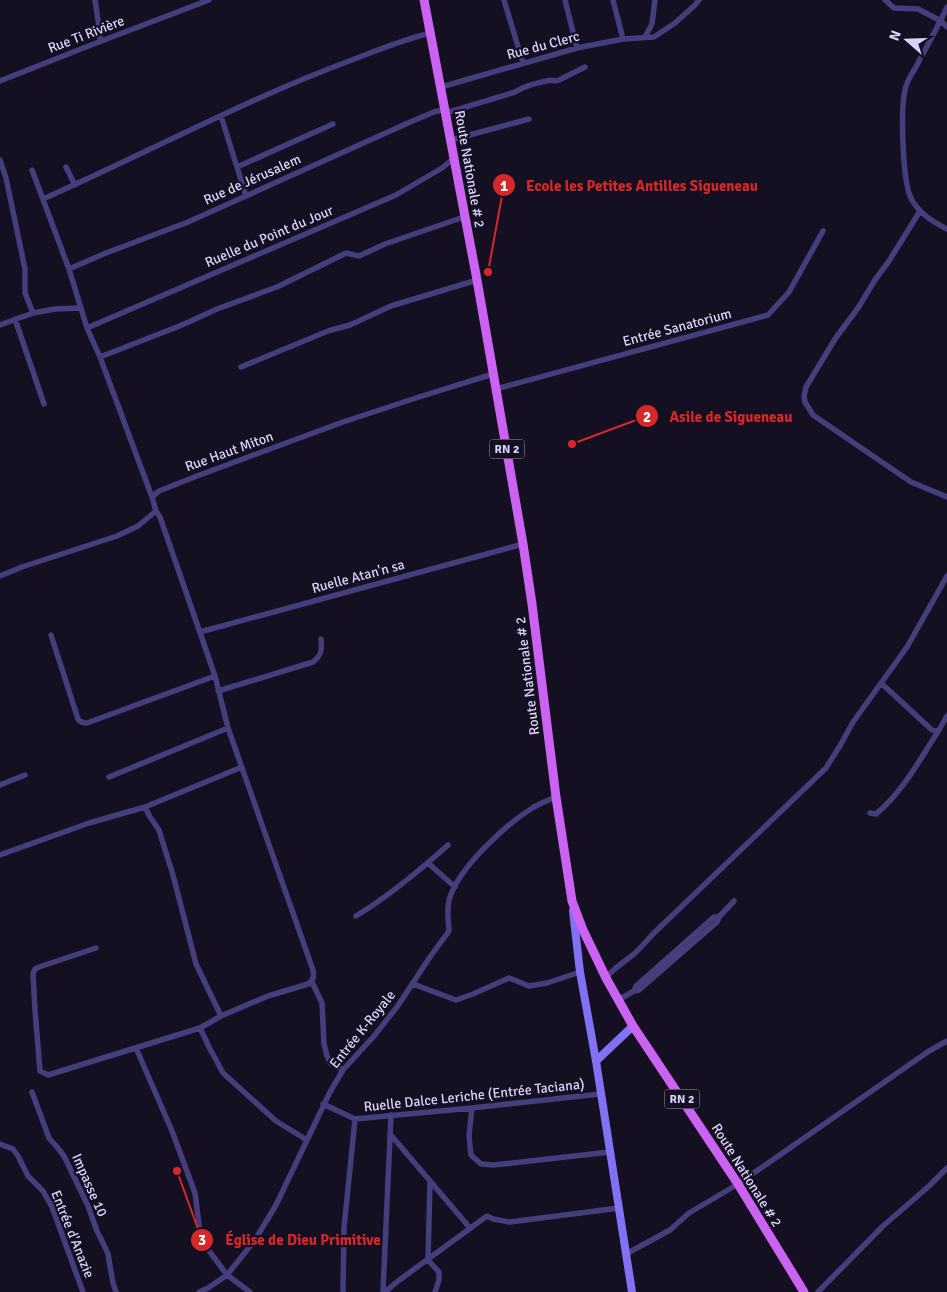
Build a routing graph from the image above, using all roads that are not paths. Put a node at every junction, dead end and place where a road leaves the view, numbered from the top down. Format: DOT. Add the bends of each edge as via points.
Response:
graph roads {
  1 [pos="95,0"];
  2 [pos="209,0"];
  3 [pos="424,0"];
  4 [pos="504,0"];
  5 [pos="565,0"];
  6 [pos="613,0"];
  7 [pos="655,0"];
  8 [pos="699,0"];
  9 [pos="885,0"];
  10 [pos="947,7"];
  11 [pos="941,21"];
  12 [pos="947,27"];
  13 [pos="431,32"];
  14 [pos="645,37"];
  15 [pos="623,39"];
  16 [pos="100,41"];
  17 [pos="578,48"];
  18 [pos="523,63"];
  19 [pos="585,67"];
  20 [pos="0,81"];
  21 [pos="441,87"];
  22 [pos="446,111"];
  23 [pos="221,116"];
  24 [pos="529,119"];
  25 [pos="333,124"];
  26 [pos="451,140"];
  27 [pos="454,158"];
  28 [pos="0,160"];
  29 [pos="66,167"];
  30 [pos="237,168"];
  31 [pos="32,170"];
  32 [pos="75,185"];
  33 [pos="246,196"];
  34 [pos="44,199"];
  35 [pos="920,211"];
  36 [pos="464,217"];
  37 [pos="947,229"];
  38 [pos="823,231"];
  39 [pos="68,269"];
  40 [pos="477,280"];
  41 [pos="81,308"];
  42 [pos="33,313"];
  43 [pos="15,319"];
  44 [pos="0,325"];
  45 [pos="88,328"];
  46 [pos="100,357"];
  47 [pos="241,367"];
  48 [pos="493,374"];
  49 [pos="496,389"];
  50 [pos="44,404"];
  51 [pos="152,497"];
  52 [pos="947,498"];
  53 [pos="156,511"];
  54 [pos="523,544"];
  55 [pos="0,576"];
  56 [pos="947,576"];
  57 [pos="200,632"];
  58 [pos="51,635"];
  59 [pos="321,639"];
  60 [pos="214,676"];
  61 [pos="881,683"];
  62 [pos="218,691"];
  63 [pos="947,716"];
  64 [pos="228,728"];
  65 [pos="939,730"];
  66 [pos="242,767"];
  67 [pos="25,775"];
  68 [pos="109,777"];
  69 [pos="0,785"];
  70 [pos="556,797"];
  71 [pos="145,807"];
  72 [pos="870,813"];
  73 [pos="448,844"];
  74 [pos="0,855"];
  75 [pos="428,863"];
  76 [pos="455,887"];
  77 [pos="572,901"];
  78 [pos="734,902"];
  79 [pos="356,916"];
  80 [pos="96,948"];
  81 [pos="580,972"];
  82 [pos="606,978"];
  83 [pos="312,982"];
  84 [pos="413,984"];
  85 [pos="618,1000"];
  86 [pos="221,1016"];
  87 [pos="633,1026"];
  88 [pos="200,1028"];
  89 [pos="947,1041"];
  90 [pos="136,1048"];
  91 [pos="596,1061"];
  92 [pos="343,1070"];
  93 [pos="32,1092"];
  94 [pos="600,1094"];
  95 [pos="323,1104"];
  96 [pos="472,1108"];
  97 [pos="390,1115"];
  98 [pos="355,1119"];
  99 [pos="390,1134"];
  100 [pos="307,1140"];
  101 [pos="0,1144"];
  102 [pos="610,1152"];
  103 [pos="947,1168"];
  104 [pos="430,1181"];
  105 [pos="738,1184"];
  106 [pos="619,1208"];
  107 [pos="470,1228"];
  108 [pos="626,1254"];
  109 [pos="428,1260"];
  110 [pos="227,1274"];
  111 [pos="83,1292"];
  112 [pos="116,1292"];
  113 [pos="201,1292"];
  114 [pos="250,1292"];
  115 [pos="343,1292"];
  116 [pos="384,1292"];
  117 [pos="435,1292"];
  118 [pos="632,1292"];
  119 [pos="804,1292"];
  120 [pos="818,1292"];
  1 -- 16 [label="street"];
  2 -- 16 [label="street, Rue Ti Rivière"];
  3 -- 13 [label="main road, Route Nationale # 2 / RN 2"];
  4 -- 18 [label="street"];
  5 -- 17 [label="street"];
  6 -- 15 [label="street"];
  7 -- 14 [label="street" via="652,24"];
  8 -- 14 [label="street, Rue du Clerc" via="675,23 654,37"];
  9 -- 11 [label="street" via="894,8 918,8"];
  10 -- 11 [label="street"];
  11 -- 12 [label="street"];
  11 -- 35 [label="street" via="906,86 903,109 904,169 910,199"];
  13 -- 21 [label="main road, Route Nationale # 2 / RN 2"];
  13 -- 23 [label="street" via="316,73"];
  14 -- 15 [label="street, Rue du Clerc"];
  15 -- 17 [label="street, Rue du Clerc"];
  16 -- 20 [label="street, Rue Ti Rivière"];
  17 -- 18 [label="street, Rue du Clerc"];
  18 -- 21 [label="street, Rue du Clerc"];
  19 -- 22 [label="street, Rue de Jérusalem" via="555,82 550,80 523,87"];
  21 -- 22 [label="main road, Route Nationale # 2 / RN 2"];
  22 -- 26 [label="main road, Route Nationale # 2 / RN 2"];
  22 -- 33 [label="street, Rue de Jérusalem" via="434,112 408,123"];
  23 -- 30 [label="street"];
  23 -- 32 [label="street"];
  24 -- 26 [label="street"];
  25 -- 30 [label="street"];
  26 -- 27 [label="main road, Route Nationale # 2 / RN 2"];
  27 -- 36 [label="main road, Route Nationale # 2 / RN 2"];
  27 -- 45 [label="street, Ruelle du Point du Jour" via="396,196"];
  28 -- 42 [label="street" via="25,269 25,293"];
  29 -- 32 [label="street"];
  30 -- 33 [label="street"];
  31 -- 34 [label="street"];
  32 -- 34 [label="street"];
  33 -- 39 [label="street, Rue de Jérusalem"];
  34 -- 39 [label="street"];
  35 -- 37 [label="street"];
  35 -- 52 [label="street" via="835,339 806,387 804,402 814,415 911,482"];
  36 -- 40 [label="main road, Route Nationale # 2 / RN 2"];
  36 -- 46 [label="street" via="359,256 346,253 277,287"];
  38 -- 49 [label="street, Entrée Sanatorium" via="789,292 768,315"];
  39 -- 41 [label="street"];
  40 -- 47 [label="street" via="391,306"];
  40 -- 48 [label="main road, Route Nationale # 2 / RN 2"];
  41 -- 42 [label="street"];
  41 -- 45 [label="street"];
  42 -- 43 [label="street"];
  43 -- 44 [label="street"];
  43 -- 50 [label="street"];
  45 -- 46 [label="street"];
  46 -- 51 [label="street"];
  48 -- 49 [label="main road, Route Nationale # 2 / RN 2"];
  48 -- 51 [label="street, Rue Haut Miton" via="343,422 197,476"];
  49 -- 54 [label="main road, Route Nationale # 2 / RN 2"];
  51 -- 53 [label="street"];
  53 -- 55 [label="street" via="138,526 117,536"];
  53 -- 57 [label="street"];
  54 -- 57 [label="street, Ruelle Atan'n sa"];
  54 -- 70 [label="main road, Route Nationale # 2 / RN 2"];
  56 -- 61 [label="street" via="907,647"];
  57 -- 60 [label="street"];
  58 -- 60 [label="street" via="78,719 84,723"];
  59 -- 62 [label="street" via="322,650 313,662"];
  60 -- 62 [label="street"];
  61 -- 65 [label="street" via="932,730"];
  61 -- 82 [label="street" via="826,768"];
  62 -- 64 [label="street"];
  63 -- 65 [label="street"];
  64 -- 66 [label="street"];
  64 -- 68 [label="street"];
  65 -- 72 [label="street" via="889,801 876,814"];
  66 -- 71 [label="street"];
  66 -- 83 [label="street" via="312,970"];
  67 -- 69 [label="street"];
  70 -- 76 [label="street, Entrée K-Royale" via="534,807 500,832 470,863"];
  70 -- 77 [label="main road, Route Nationale # 2 / RN 2"];
  71 -- 74 [label="street"];
  71 -- 86 [label="street" via="159,830 196,964"];
  73 -- 75 [label="street"];
  75 -- 76 [label="street"];
  75 -- 79 [label="street"];
  76 -- 84 [label="street, Entrée K-Royale" via="448,912 449,931"];
  77 -- 81 [label="main road"];
  77 -- 82 [label="main road, Route Nationale # 2 / RN 2"];
  78 -- 85 [label="street" via="634,991"];
  80 -- 90 [label="street" via="35,969 40,1071 48,1075"];
  81 -- 84 [label="street" via="529,986 509,978 456,1000"];
  81 -- 91 [label="main road"];
  82 -- 85 [label="main road, Route Nationale # 2 / RN 2"];
  83 -- 86 [label="street"];
  83 -- 92 [label="street" via="322,1003 327,1056 330,1063"];
  84 -- 92 [label="street, Entrée K-Royale" via="374,1036"];
  85 -- 87 [label="main road, Route Nationale # 2 / RN 2"];
  86 -- 88 [label="street"];
  87 -- 91 [label="main road"];
  87 -- 105 [label="main road, Route Nationale # 2 / RN 2"];
  88 -- 90 [label="street"];
  88 -- 100 [label="street" via="223,1072 276,1121"];
  89 -- 105 [label="street"];
  90 -- 110 [label="street" via="195,1193 201,1240"];
  91 -- 94 [label="main road"];
  92 -- 95 [label="street, Entrée K-Royale"];
  93 -- 112 [label="street, Impasse 10" via="49,1138 64,1156 88,1206 108,1254"];
  94 -- 96 [label="street, Ruelle Dalce Leriche (Entrée Taciana)"];
  94 -- 102 [label="main road"];
  95 -- 98 [label="street, Ruelle Dalce Leriche (Entrée Taciana)"];
  95 -- 100 [label="street, Entrée K-Royale"];
  96 -- 97 [label="street, Ruelle Dalce Leriche (Entrée Taciana)"];
  96 -- 102 [label="street" via="471,1155 481,1164"];
  97 -- 98 [label="street, Ruelle Dalce Leriche (Entrée Taciana)"];
  97 -- 99 [label="street"];
  98 -- 115 [label="street" via="344,1228"];
  99 -- 104 [label="street"];
  99 -- 116 [label="street"];
  100 -- 110 [label="street, Entrée K-Royale" via="256,1240"];
  101 -- 111 [label="street, Entrée d'Anazie" via="13,1149 28,1176 43,1191 52,1207"];
  102 -- 106 [label="main road"];
  103 -- 120 [label="street" via="883,1226"];
  104 -- 107 [label="street"];
  104 -- 109 [label="street"];
  105 -- 108 [label="street" via="689,1213 670,1230"];
  105 -- 119 [label="main road, Route Nationale # 2 / RN 2"];
  106 -- 107 [label="street" via="510,1222 487,1216"];
  106 -- 108 [label="main road"];
  107 -- 109 [label="street"];
  108 -- 118 [label="main road"];
  109 -- 116 [label="street"];
  109 -- 117 [label="street" via="439,1272 440,1280"];
  110 -- 113 [label="street, Entrée K-Royale"];
  110 -- 114 [label="street"];
}
